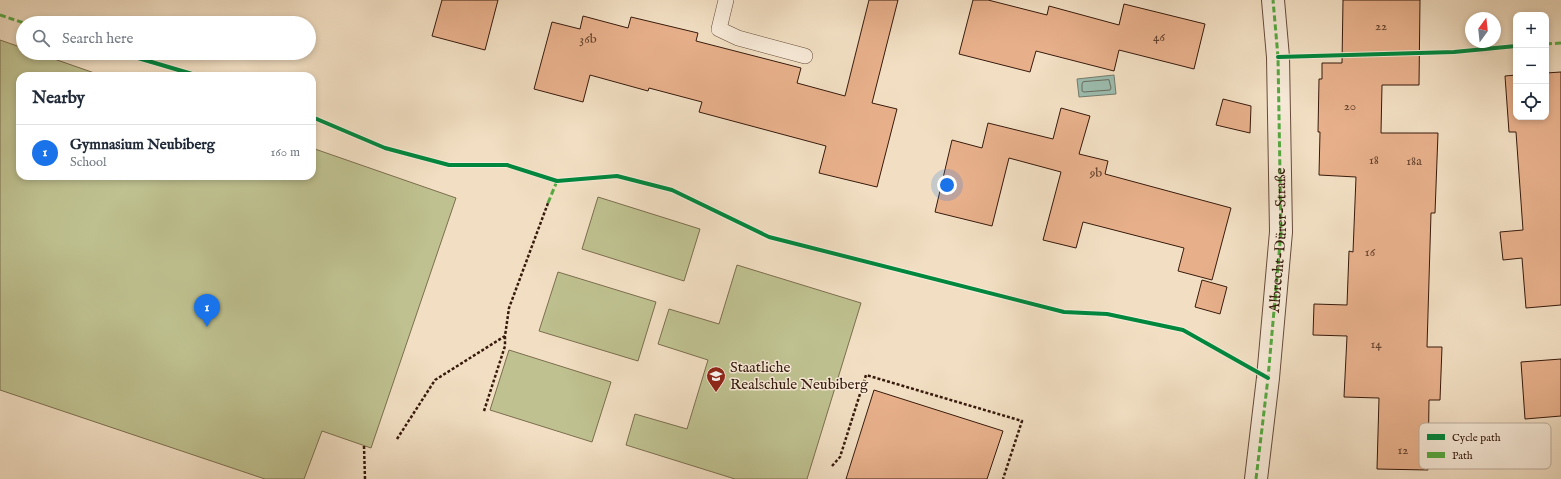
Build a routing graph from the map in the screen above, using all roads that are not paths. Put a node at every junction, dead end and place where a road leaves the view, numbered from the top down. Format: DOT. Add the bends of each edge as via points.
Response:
graph roads {
  1 [pos="726,0"];
  2 [pos="1273,0"];
  3 [pos="805,56"];
  4 [pos="1256,479"];
  1 -- 3 [label="lane" via="719,29 738,38"];
  2 -- 4 [label="street, Albrecht-Dürer-Straße" via="1278,58 1281,232"];
}
